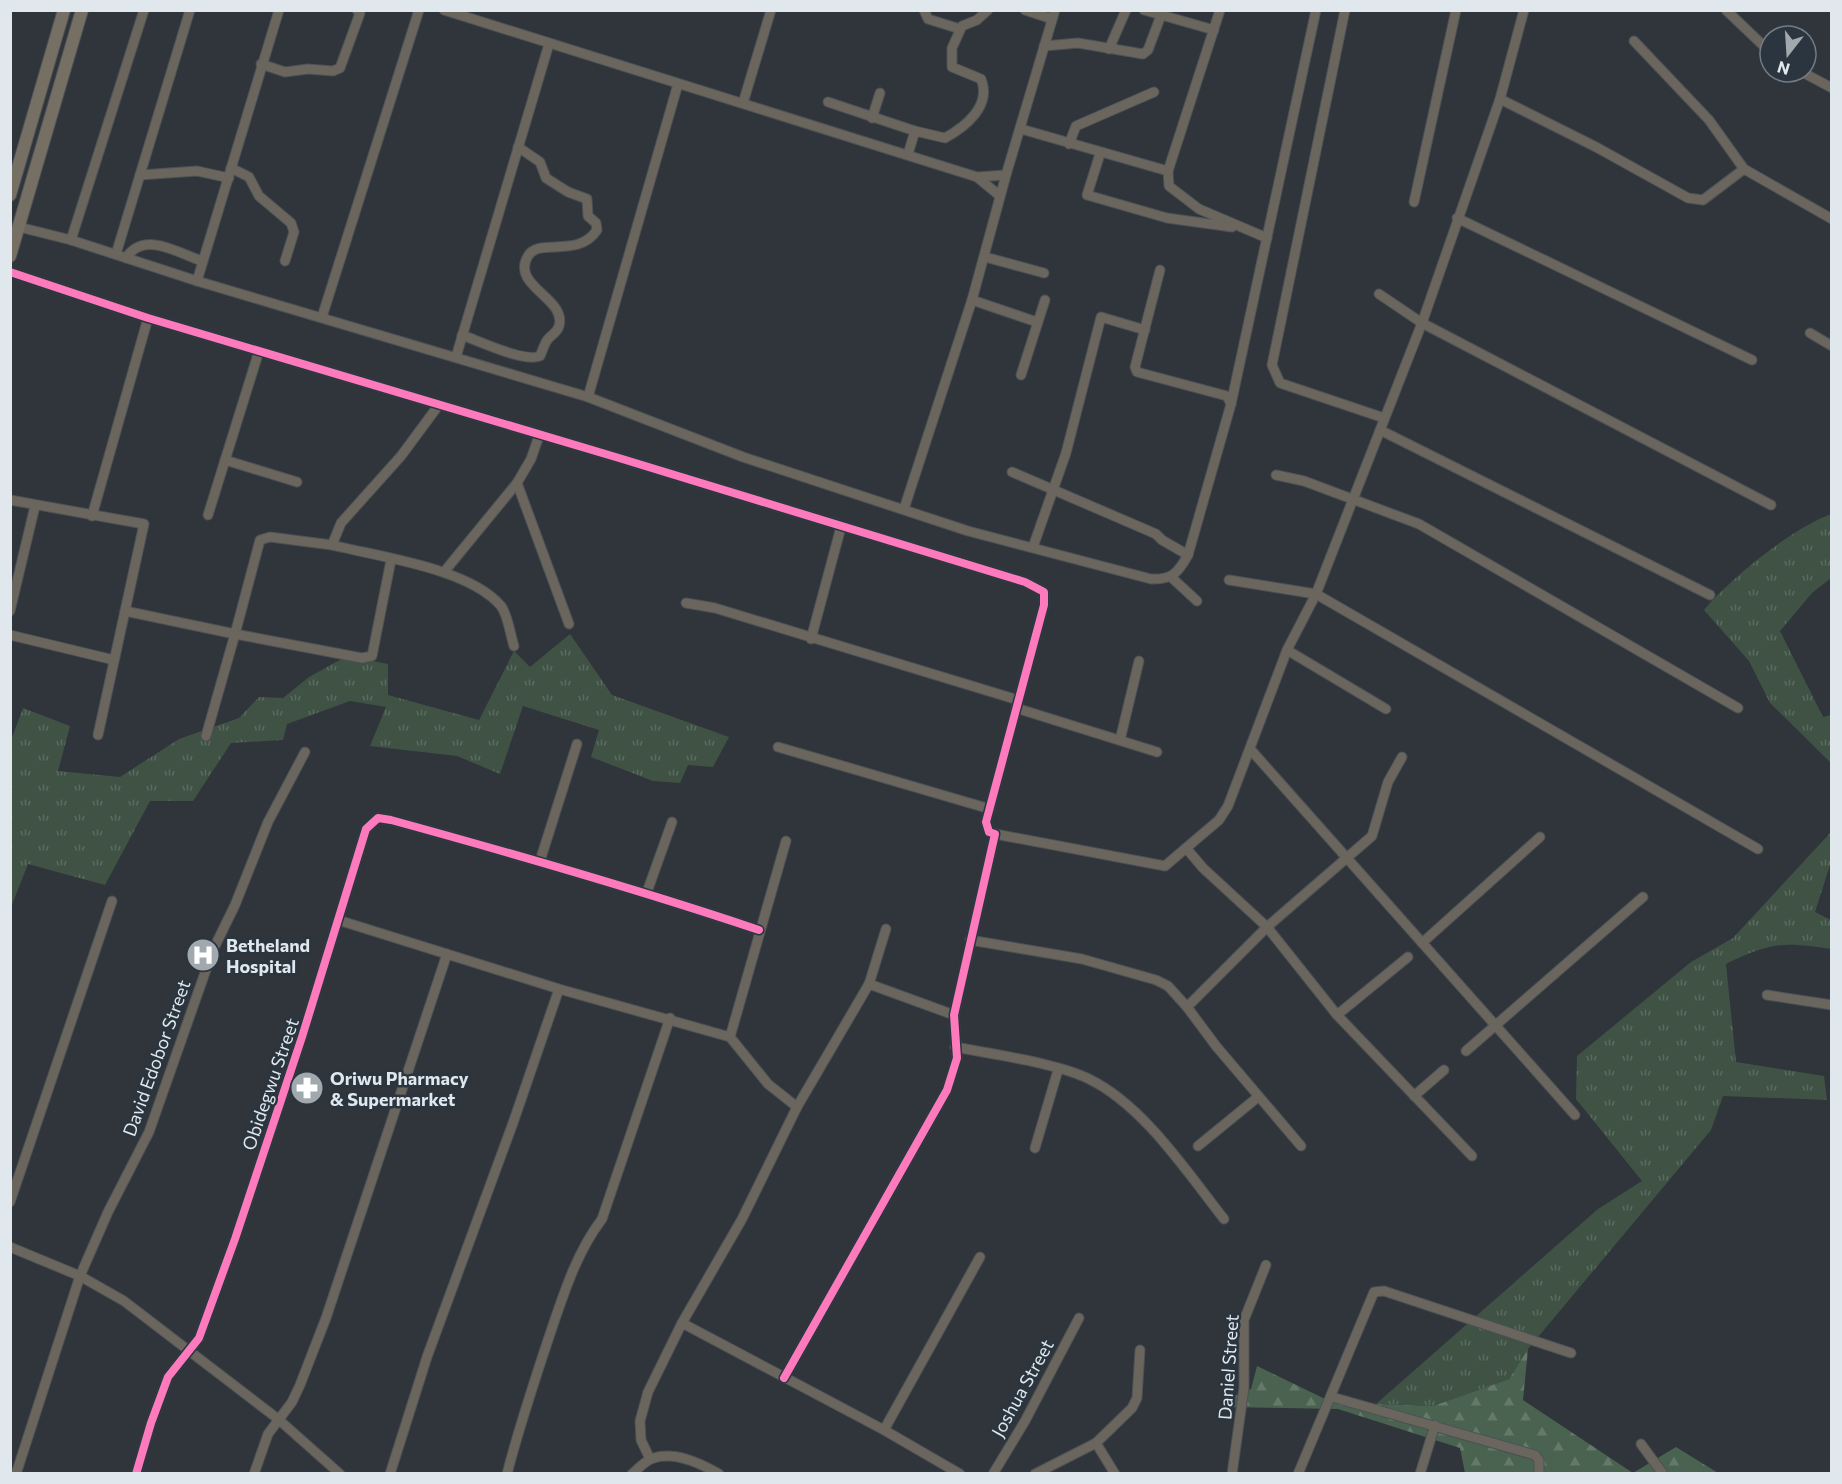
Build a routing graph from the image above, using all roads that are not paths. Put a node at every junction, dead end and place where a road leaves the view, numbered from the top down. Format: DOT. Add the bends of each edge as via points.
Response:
graph roads {
  1 [pos="64,10"];
  2 [pos="82,10"];
  3 [pos="144,10"];
  4 [pos="190,10"];
  5 [pos="279,10"];
  6 [pos="357,10"];
  7 [pos="419,10"];
  8 [pos="444,10"];
  9 [pos="771,10"];
  10 [pos="924,10"];
  11 [pos="988,10"];
  12 [pos="1025,10"];
  13 [pos="1126,10"];
  14 [pos="1144,10"];
  15 [pos="1220,10"];
  16 [pos="1316,10"];
  17 [pos="1345,10"];
  18 [pos="1456,10"];
  19 [pos="1524,10"];
  20 [pos="1726,10"];
  21 [pos="1162,12"];
  22 [pos="1053,15"];
  23 [pos="960,29"];
  24 [pos="1214,30"];
  25 [pos="1634,41"];
  26 [pos="1758,41"];
  27 [pos="549,44"];
  28 [pos="1044,46"];
  29 [pos="1109,49"];
  30 [pos="261,64"];
  31 [pos="1818,81"];
  32 [pos="678,84"];
  33 [pos="1832,88"];
  34 [pos="880,93"];
  35 [pos="1154,93"];
  36 [pos="1500,99"];
  37 [pos="38,102"];
  38 [pos="828,102"];
  39 [pos="743,103"];
  40 [pos="55,107"];
  41 [pos="872,118"];
  42 [pos="1021,129"];
  43 [pos="915,131"];
  44 [pos="1069,144"];
  45 [pos="518,147"];
  46 [pos="908,154"];
  47 [pos="1100,154"];
  48 [pos="231,168"];
  49 [pos="1743,169"];
  50 [pos="1168,171"];
  51 [pos="140,175"];
  52 [pos="1006,175"];
  53 [pos="977,177"];
  54 [pos="229,178"];
  55 [pos="10,195"];
  56 [pos="1000,196"];
  57 [pos="1414,202"];
  58 [pos="1457,218"];
  59 [pos="1832,219"];
  60 [pos="19,227"];
  61 [pos="1242,228"];
  62 [pos="1267,238"];
  63 [pos="70,240"];
  64 [pos="116,254"];
  65 [pos="10,256"];
  66 [pos="985,257"];
  67 [pos="126,258"];
  68 [pos="202,261"];
  69 [pos="285,261"];
  70 [pos="1160,270"];
  71 [pos="10,272"];
  72 [pos="1044,273"];
  73 [pos="197,281"];
  74 [pos="1379,294"];
  75 [pos="972,300"];
  76 [pos="1045,300"];
  77 [pos="322,317"];
  78 [pos="148,318"];
  79 [pos="1037,322"];
  80 [pos="1422,323"];
  81 [pos="1145,330"];
  82 [pos="1810,333"];
  83 [pos="462,335"];
  84 [pos="1832,346"];
  85 [pos="260,351"];
  86 [pos="456,357"];
  87 [pos="1752,360"];
  88 [pos="1021,375"];
  89 [pos="588,397"];
  90 [pos="1231,404"];
  91 [pos="438,406"];
  92 [pos="1384,418"];
  93 [pos="1380,430"];
  94 [pos="539,436"];
  95 [pos="225,460"];
  96 [pos="1012,472"];
  97 [pos="1276,475"];
  98 [pos="297,482"];
  99 [pos="517,483"];
  100 [pos="1054,491"];
  101 [pos="1352,498"];
  102 [pos="10,500"];
  103 [pos="1771,505"];
  104 [pos="35,506"];
  105 [pos="904,508"];
  106 [pos="208,515"];
  107 [pos="92,516"];
  108 [pos="841,527"];
  109 [pos="332,544"];
  110 [pos="1033,547"];
  111 [pos="1188,555"];
  112 [pos="391,560"];
  113 [pos="444,572"];
  114 [pos="1172,577"];
  115 [pos="1229,580"];
  116 [pos="1316,594"];
  117 [pos="1710,595"];
  118 [pos="1197,601"];
  119 [pos="686,603"];
  120 [pos="10,611"];
  121 [pos="125,611"];
  122 [pos="569,624"];
  123 [pos="235,634"];
  124 [pos="10,635"];
  125 [pos="811,639"];
  126 [pos="514,646"];
  127 [pos="1287,650"];
  128 [pos="114,660"];
  129 [pos="1139,661"];
  130 [pos="1017,704"];
  131 [pos="1738,708"];
  132 [pos="1386,709"];
  133 [pos="98,735"];
  134 [pos="206,736"];
  135 [pos="1120,740"];
  136 [pos="578,744"];
  137 [pos="778,747"];
  138 [pos="1251,750"];
  139 [pos="305,752"];
  140 [pos="1157,752"];
  141 [pos="1402,758"];
  142 [pos="990,809"];
  143 [pos="672,822"];
  144 [pos="994,834"];
  145 [pos="1540,837"];
  146 [pos="786,841"];
  147 [pos="1186,848"];
  148 [pos="1758,849"];
  149 [pos="1348,859"];
  150 [pos="540,861"];
  151 [pos="646,892"];
  152 [pos="1642,897"];
  153 [pos="112,901"];
  154 [pos="338,920"];
  155 [pos="1267,927"];
  156 [pos="886,929"];
  157 [pos="759,930"];
  158 [pos="970,940"];
  159 [pos="1422,943"];
  160 [pos="447,954"];
  161 [pos="1408,957"];
  162 [pos="868,984"];
  163 [pos="559,989"];
  164 [pos="1767,995"];
  165 [pos="1832,1005"];
  166 [pos="1187,1007"];
  167 [pos="954,1015"];
  168 [pos="1337,1015"];
  169 [pos="670,1018"];
  170 [pos="1497,1025"];
  171 [pos="730,1037"];
  172 [pos="955,1047"];
  173 [pos="1466,1051"];
  174 [pos="1058,1070"];
  175 [pos="1444,1070"];
  176 [pos="1414,1096"];
  177 [pos="1258,1097"];
  178 [pos="797,1107"];
  179 [pos="1575,1115"];
  180 [pos="1198,1146"];
  181 [pos="1301,1146"];
  182 [pos="1035,1148"];
  183 [pos="1472,1156"];
  184 [pos="10,1202"];
  185 [pos="1224,1219"];
  186 [pos="10,1247"];
  187 [pos="980,1257"];
  188 [pos="1266,1265"];
  189 [pos="80,1276"];
  190 [pos="1079,1318"];
  191 [pos="682,1323"];
  192 [pos="1140,1350"];
  193 [pos="190,1352"];
  194 [pos="1571,1353"];
  195 [pos="784,1378"];
  196 [pos="1332,1397"];
  197 [pos="278,1419"];
  198 [pos="1435,1425"];
  199 [pos="884,1430"];
  200 [pos="1096,1443"];
  201 [pos="1641,1444"];
  202 [pos="650,1459"];
  203 [pos="699,1462"];
  204 [pos="16,1473"];
  205 [pos="136,1473"];
  206 [pos="254,1473"];
  207 [pos="340,1473"];
  208 [pos="390,1473"];
  209 [pos="507,1473"];
  210 [pos="632,1473"];
  211 [pos="704,1473"];
  212 [pos="719,1473"];
  213 [pos="960,1473"];
  214 [pos="993,1473"];
  215 [pos="1035,1473"];
  216 [pos="1115,1473"];
  217 [pos="1232,1473"];
  218 [pos="1298,1473"];
  219 [pos="1420,1473"];
  220 [pos="1539,1473"];
  221 [pos="1663,1473"];
  1 -- 37 [label="main road"];
  2 -- 40 [label="main road"];
  3 -- 63 [label="street"];
  4 -- 51 [label="street"];
  5 -- 30 [label="street"];
  6 -- 30 [label="street" via="357,25 340,68 285,72"];
  7 -- 77 [label="street"];
  8 -- 27 [label="street"];
  9 -- 39 [label="street"];
  10 -- 23 [label="street" via="928,19"];
  11 -- 23 [label="street"];
  12 -- 22 [label="street"];
  13 -- 29 [label="street"];
  14 -- 21 [label="street"];
  15 -- 24 [label="street"];
  16 -- 62 [label="street"];
  17 -- 92 [label="street" via="1272,365 1280,382"];
  18 -- 57 [label="street"];
  19 -- 36 [label="street"];
  20 -- 26 [label="street"];
  21 -- 24 [label="street"];
  21 -- 29 [label="street" via="1143,54"];
  22 -- 28 [label="street"];
  23 -- 43 [label="street" via="952,48 952,67 981,79 981,102 968,125 945,138"];
  24 -- 50 [label="street"];
  25 -- 49 [label="street" via="1709,120"];
  27 -- 32 [label="street"];
  27 -- 45 [label="street"];
  28 -- 29 [label="street" via="1078,43"];
  28 -- 42 [label="street"];
  30 -- 48 [label="street"];
  31 -- 33 [label="street"];
  32 -- 39 [label="street"];
  32 -- 89 [label="street"];
  34 -- 41 [label="street"];
  35 -- 44 [label="street" via="1076,126"];
  36 -- 49 [label="street" via="1689,198 1703,200"];
  36 -- 58 [label="street"];
  37 -- 40 [label="main road"];
  37 -- 55 [label="main road"];
  38 -- 41 [label="street"];
  39 -- 46 [label="street"];
  40 -- 60 [label="main road"];
  41 -- 43 [label="street"];
  42 -- 44 [label="street"];
  42 -- 52 [label="street"];
  43 -- 46 [label="street"];
  44 -- 47 [label="street"];
  45 -- 83 [label="street"];
  45 -- 83 [label="street" via="540,162 546,178 587,199 588,216 597,230 568,248 545,246 526,258 525,273 560,319 540,356 522,356"];
  46 -- 53 [label="street"];
  47 -- 50 [label="street"];
  47 -- 61 [label="street" via="1087,195 1167,218"];
  48 -- 54 [label="street"];
  48 -- 69 [label="street" via="249,177 259,196 291,223 294,232"];
  49 -- 59 [label="street"];
  50 -- 61 [label="street" via="1169,186 1184,200"];
  51 -- 54 [label="street" via="197,171"];
  51 -- 64 [label="street"];
  52 -- 53 [label="street"];
  52 -- 56 [label="street"];
  53 -- 56 [label="street"];
  54 -- 68 [label="street"];
  56 -- 66 [label="street"];
  58 -- 80 [label="street"];
  58 -- 87 [label="street"];
  60 -- 63 [label="street"];
  60 -- 65 [label="main road"];
  61 -- 62 [label="street"];
  62 -- 90 [label="street"];
  63 -- 64 [label="street"];
  64 -- 67 [label="street"];
  66 -- 72 [label="street"];
  66 -- 75 [label="street"];
  67 -- 68 [label="street" via="132,249 145,243"];
  67 -- 73 [label="street"];
  68 -- 73 [label="street"];
  70 -- 81 [label="street"];
  71 -- 78 [label="street"];
  73 -- 77 [label="street"];
  74 -- 80 [label="street"];
  75 -- 79 [label="street"];
  75 -- 105 [label="street"];
  76 -- 79 [label="street"];
  77 -- 86 [label="street"];
  78 -- 85 [label="street"];
  78 -- 107 [label="street"];
  79 -- 88 [label="street"];
  80 -- 92 [label="street"];
  80 -- 103 [label="street"];
  81 -- 90 [label="street" via="1137,372 1227,396"];
  81 -- 100 [label="street" via="1101,318"];
  82 -- 84 [label="street"];
  83 -- 86 [label="street"];
  85 -- 91 [label="street"];
  85 -- 95 [label="street"];
  86 -- 89 [label="street"];
  89 -- 105 [label="street" via="743,456"];
  90 -- 111 [label="street"];
  91 -- 94 [label="street"];
  91 -- 109 [label="street" via="402,456 341,524"];
  92 -- 93 [label="street"];
  93 -- 101 [label="street"];
  93 -- 117 [label="street"];
  94 -- 99 [label="street"];
  94 -- 108 [label="street"];
  95 -- 98 [label="street"];
  95 -- 106 [label="street"];
  96 -- 100 [label="street"];
  97 -- 101 [label="street"];
  99 -- 113 [label="street"];
  99 -- 122 [label="street"];
  100 -- 110 [label="street"];
  100 -- 111 [label="street" via="1156,534"];
  101 -- 116 [label="street"];
  101 -- 131 [label="street" via="1419,524"];
  102 -- 104 [label="street"];
  104 -- 107 [label="street"];
  104 -- 120 [label="street"];
  105 -- 110 [label="street" via="968,531"];
  107 -- 121 [label="street" via="144,524"];
  108 -- 125 [label="street"];
  108 -- 130 [label="street" via="1025,582 1044,592 1045,601"];
  109 -- 112 [label="street"];
  109 -- 123 [label="street" via="270,537 260,540"];
  110 -- 114 [label="street" via="1150,579"];
  111 -- 114 [label="street"];
  112 -- 113 [label="street"];
  112 -- 123 [label="street" via="372,656 362,658"];
  113 -- 126 [label="street" via="489,595 503,608"];
  114 -- 118 [label="street"];
  115 -- 116 [label="street"];
  116 -- 127 [label="street"];
  116 -- 148 [label="street"];
  119 -- 125 [label="street" via="715,608"];
  121 -- 123 [label="street"];
  121 -- 128 [label="street"];
  123 -- 134 [label="street"];
  124 -- 128 [label="street"];
  125 -- 130 [label="street"];
  127 -- 132 [label="street"];
  127 -- 138 [label="street"];
  128 -- 133 [label="street"];
  129 -- 135 [label="street"];
  130 -- 135 [label="street"];
  130 -- 142 [label="street"];
  135 -- 140 [label="street"];
  136 -- 150 [label="street"];
  137 -- 142 [label="street"];
  138 -- 147 [label="street" via="1219,820"];
  138 -- 149 [label="street"];
  139 -- 189 [label="street, David Edobor Street" via="268,822 213,950 149,1131"];
  141 -- 149 [label="street" via="1388,782 1372,836"];
  142 -- 144 [label="street" via="987,828"];
  143 -- 151 [label="street"];
  144 -- 147 [label="street" via="1166,866"];
  144 -- 158 [label="street"];
  145 -- 159 [label="street"];
  146 -- 157 [label="street"];
  147 -- 155 [label="street"];
  149 -- 155 [label="street"];
  149 -- 159 [label="street"];
  150 -- 151 [label="street"];
  150 -- 154 [label="street, Obidegwu Street" via="378,818 370,823"];
  151 -- 157 [label="street"];
  152 -- 170 [label="street"];
  153 -- 184 [label="street"];
  154 -- 160 [label="street"];
  154 -- 193 [label="street, Obidegwu Street" via="235,1239 199,1338"];
  155 -- 166 [label="street"];
  155 -- 168 [label="street"];
  156 -- 162 [label="street"];
  157 -- 171 [label="street"];
  158 -- 166 [label="street" via="1082,959 1156,980 1168,986"];
  158 -- 167 [label="street"];
  159 -- 170 [label="street"];
  160 -- 163 [label="street"];
  160 -- 197 [label="street" via="326,1318 292,1402"];
  161 -- 168 [label="street"];
  162 -- 167 [label="street"];
  162 -- 178 [label="street"];
  163 -- 169 [label="street"];
  163 -- 208 [label="street" via="427,1357"];
  164 -- 165 [label="street"];
  166 -- 177 [label="street"];
  167 -- 172 [label="street"];
  168 -- 176 [label="street"];
  169 -- 171 [label="street"];
  169 -- 209 [label="street" via="602,1219 584,1246 562,1299"];
  170 -- 173 [label="street"];
  170 -- 179 [label="street"];
  171 -- 178 [label="street" via="768,1084"];
  172 -- 174 [label="street"];
  172 -- 195 [label="street" via="956,1068 947,1090"];
  174 -- 182 [label="street"];
  174 -- 185 [label="street" via="1086,1077 1124,1102 1163,1143"];
  175 -- 176 [label="street"];
  176 -- 183 [label="street"];
  177 -- 180 [label="street"];
  177 -- 181 [label="street"];
  178 -- 191 [label="street" via="742,1219"];
  186 -- 189 [label="street"];
  187 -- 199 [label="street"];
  188 -- 217 [label="street, Daniel Street" via="1244,1320 1244,1388"];
  189 -- 193 [label="street" via="124,1301"];
  189 -- 204 [label="street, David Edobor Street"];
  190 -- 214 [label="street, Joshua Street"];
  191 -- 195 [label="street"];
  191 -- 202 [label="street" via="648,1392 640,1421 641,1440"];
  192 -- 200 [label="street" via="1137,1398 1132,1408"];
  193 -- 197 [label="street"];
  193 -- 205 [label="street, Obidegwu Street" via="168,1377"];
  194 -- 196 [label="street" via="1379,1290 1371,1296"];
  195 -- 199 [label="street"];
  196 -- 198 [label="street"];
  196 -- 218 [label="street"];
  197 -- 206 [label="street" via="268,1434"];
  197 -- 207 [label="street"];
  198 -- 219 [label="street"];
  198 -- 220 [label="street" via="1535,1455"];
  199 -- 213 [label="street"];
  200 -- 215 [label="street"];
  200 -- 216 [label="street"];
  201 -- 221 [label="street"];
  202 -- 203 [label="street" via="664,1456"];
  202 -- 210 [label="street"];
  203 -- 211 [label="street"];
  203 -- 212 [label="street"];
}
